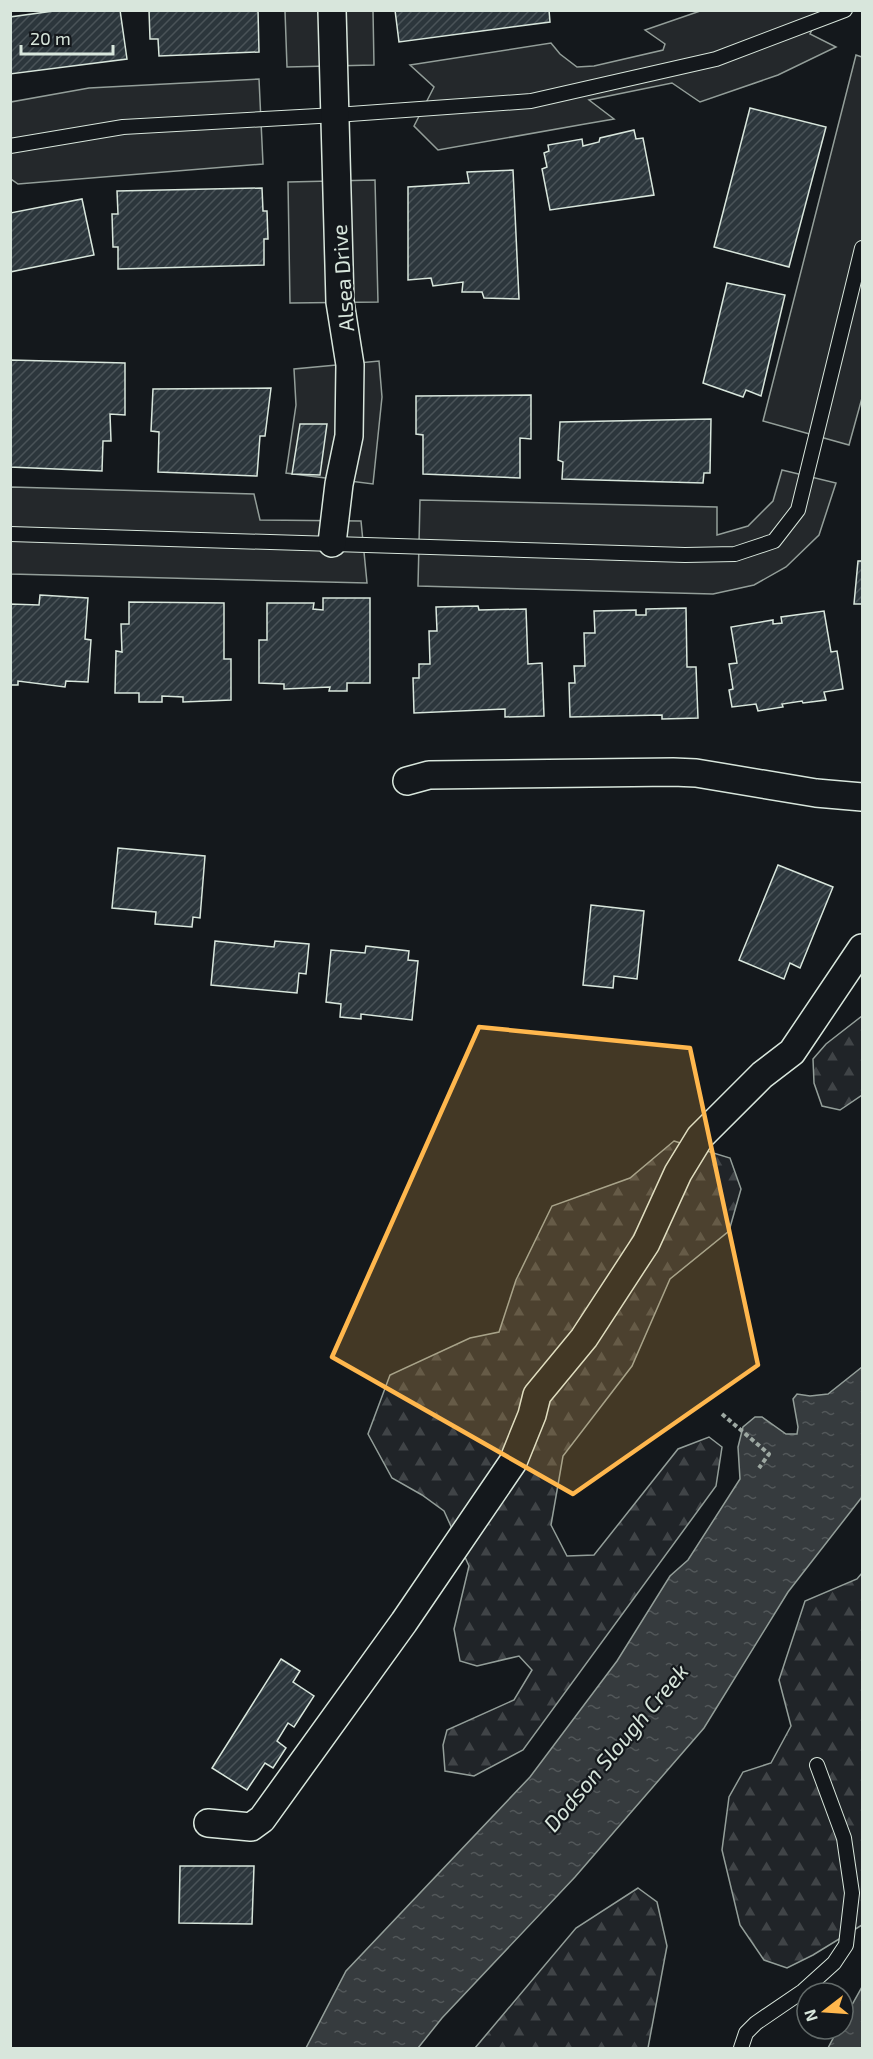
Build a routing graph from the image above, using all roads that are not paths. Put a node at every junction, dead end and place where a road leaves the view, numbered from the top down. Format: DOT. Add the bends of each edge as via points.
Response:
graph roads {
  1 [pos="332,10"];
  2 [pos="844,10"];
  3 [pos="336,115"];
  4 [pos="10,146"];
  5 [pos="862,248"];
  6 [pos="10,534"];
  7 [pos="332,543"];
  8 [pos="407,781"];
  9 [pos="862,797"];
  10 [pos="862,948"];
  11 [pos="817,1764"];
  12 [pos="208,1823"];
  13 [pos="741,2049"];
  1 -- 3 [label="street, Alsea Drive"];
  2 -- 3 [label="lane" via="716,59 531,101"];
  3 -- 4 [label="lane" via="123,127"];
  3 -- 7 [label="street, Alsea Drive" via="340,302 350,365 349,436"];
  5 -- 7 [label="lane" via="798,510 774,541 735,554 685,555"];
  6 -- 7 [label="lane"];
  8 -- 9 [label="street" via="429,776 673,772"];
  10 -- 12 [label="street" via="792,1052 762,1075 700,1137 633,1264 584,1338 537,1395 513,1462 262,1819 251,1827"];
  11 -- 13 [label="lane" via="844,1838 852,1893 846,1945 834,1963 803,1991 756,2023 746,2033"];
}
